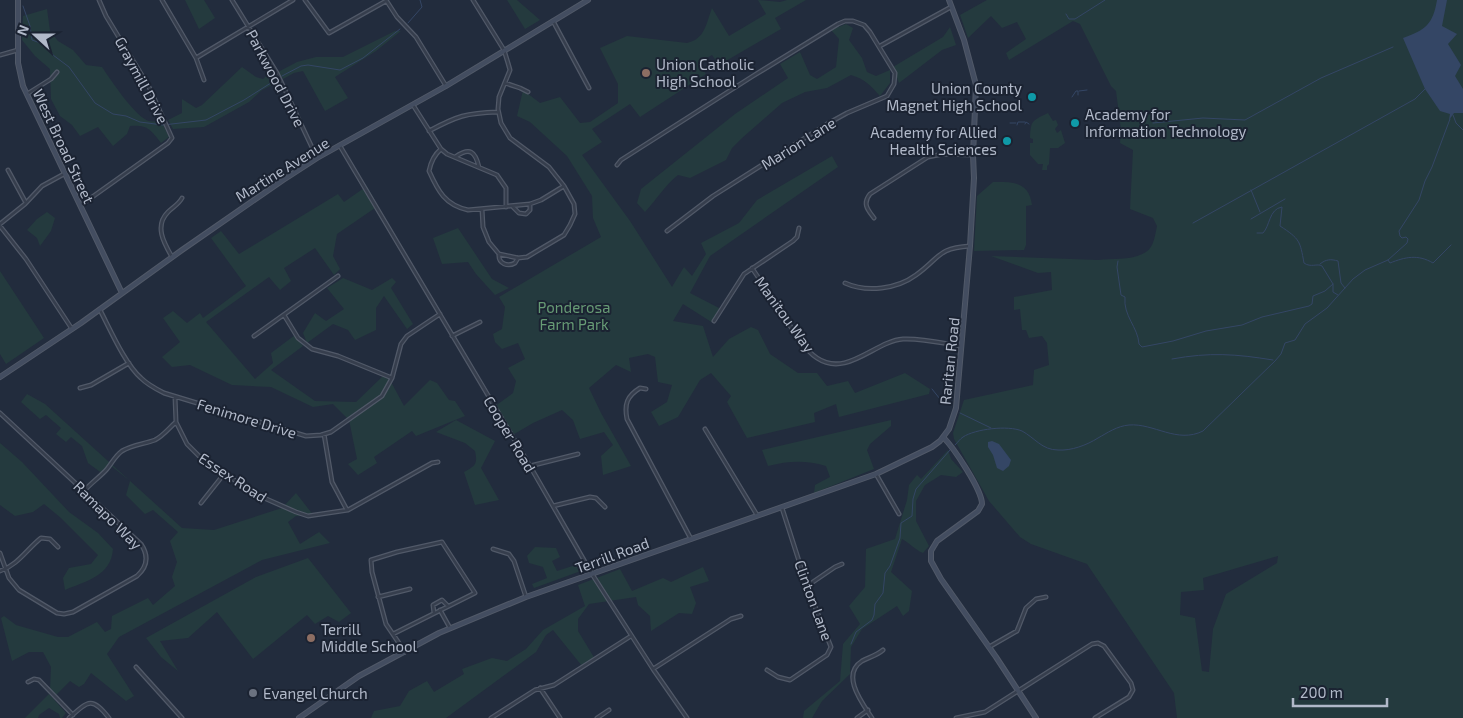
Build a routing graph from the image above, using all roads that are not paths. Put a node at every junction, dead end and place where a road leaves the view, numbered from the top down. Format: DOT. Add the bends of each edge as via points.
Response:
graph roads {
  1 [pos="18,0"];
  2 [pos="99,0"];
  3 [pos="162,0"];
  4 [pos="232,0"];
  5 [pos="293,0"];
  6 [pos="305,0"];
  7 [pos="473,0"];
  8 [pos="588,0"];
  9 [pos="948,0"];
  10 [pos="386,1"];
  11 [pos="952,7"];
  12 [pos="553,21"];
  13 [pos="249,27"];
  14 [pos="880,46"];
  15 [pos="18,50"];
  16 [pos="504,51"];
  17 [pos="0,55"];
  18 [pos="196,58"];
  19 [pos="56,72"];
  20 [pos="204,80"];
  21 [pos="505,83"];
  22 [pos="446,86"];
  23 [pos="590,88"];
  24 [pos="528,92"];
  25 [pos="27,94"];
  26 [pos="413,105"];
  27 [pos="498,112"];
  28 [pos="428,130"];
  29 [pos="340,146"];
  30 [pos="441,149"];
  31 [pos="973,155"];
  32 [pos="455,157"];
  33 [pos="317,158"];
  34 [pos="617,165"];
  35 [pos="479,167"];
  36 [pos="8,170"];
  37 [pos="64,174"];
  38 [pos="564,186"];
  39 [pos="182,198"];
  40 [pos="26,203"];
  41 [pos="530,204"];
  42 [pos="80,206"];
  43 [pos="506,207"];
  44 [pos="513,207"];
  45 [pos="482,209"];
  46 [pos="874,218"];
  47 [pos="0,225"];
  48 [pos="799,228"];
  49 [pos="667,231"];
  50 [pos="970,246"];
  51 [pos="499,254"];
  52 [pos="172,257"];
  53 [pos="518,258"];
  54 [pos="752,268"];
  55 [pos="338,276"];
  56 [pos="845,283"];
  57 [pos="122,294"];
  58 [pos="100,310"];
  59 [pos="440,314"];
  60 [pos="284,315"];
  61 [pos="714,321"];
  62 [pos="480,322"];
  63 [pos="72,329"];
  64 [pos="254,336"];
  65 [pos="452,336"];
  66 [pos="962,346"];
  67 [pos="129,363"];
  68 [pos="0,377"];
  69 [pos="392,378"];
  70 [pos="80,388"];
  71 [pos="646,389"];
  72 [pos="175,397"];
  73 [pos="0,413"];
  74 [pos="176,422"];
  75 [pos="705,430"];
  76 [pos="324,434"];
  77 [pos="943,437"];
  78 [pos="578,454"];
  79 [pos="438,462"];
  80 [pos="530,466"];
  81 [pos="224,474"];
  82 [pos="876,474"];
  83 [pos="84,491"];
  84 [pos="201,503"];
  85 [pos="553,506"];
  86 [pos="782,506"];
  87 [pos="604,507"];
  88 [pos="347,510"];
  89 [pos="899,514"];
  90 [pos="757,515"];
  91 [pos="692,538"];
  92 [pos="58,547"];
  93 [pos="493,549"];
  94 [pos="0,553"];
  95 [pos="842,564"];
  96 [pos="6,569"];
  97 [pos="0,571"];
  98 [pos="592,574"];
  99 [pos="807,586"];
  100 [pos="410,588"];
  101 [pos="378,597"];
  102 [pos="526,597"];
  103 [pos="1046,597"];
  104 [pos="448,606"];
  105 [pos="440,610"];
  106 [pos="434,613"];
  107 [pos="741,616"];
  108 [pos="450,628"];
  109 [pos="393,634"];
  110 [pos="631,636"];
  111 [pos="988,647"];
  112 [pos="883,650"];
  113 [pos="405,652"];
  114 [pos="136,667"];
  115 [pos="653,669"];
  116 [pos="767,670"];
  117 [pos="28,682"];
  118 [pos="540,688"];
  119 [pos="1018,690"];
  120 [pos="609,710"];
  121 [pos="868,710"];
  122 [pos="73,715"];
  123 [pos="69,718"];
  124 [pos="109,718"];
  125 [pos="182,718"];
  126 [pos="299,718"];
  127 [pos="491,718"];
  128 [pos="560,718"];
  129 [pos="596,718"];
  130 [pos="687,718"];
  131 [pos="857,718"];
  132 [pos="872,718"];
  133 [pos="956,718"];
  134 [pos="1036,718"];
  135 [pos="1095,718"];
  1 -- 15 [label="street, West Broad Street"];
  2 -- 42 [label="street, Graymill Drive" via="149,87 172,138"];
  3 -- 18 [label="street"];
  4 -- 13 [label="street, Parkwood Drive"];
  5 -- 13 [label="street"];
  6 -- 10 [label="street" via="329,33"];
  7 -- 16 [label="street"];
  8 -- 12 [label="street, Martine Avenue"];
  9 -- 11 [label="street, Raritan Road"];
  10 -- 22 [label="street" via="416,37"];
  11 -- 14 [label="street"];
  11 -- 31 [label="street, Raritan Road" via="976,85"];
  12 -- 16 [label="street, Martine Avenue"];
  12 -- 23 [label="street"];
  13 -- 18 [label="street"];
  13 -- 33 [label="street, Parkwood Drive" via="277,73"];
  14 -- 34 [label="street" via="864,26 853,21 843,22"];
  14 -- 49 [label="street, Marion Lane" via="895,73 894,84 884,98 827,124 700,205"];
  15 -- 17 [label="street"];
  15 -- 25 [label="street, West Broad Street" via="20,74"];
  16 -- 21 [label="street" via="510,70"];
  16 -- 22 [label="street, Martine Avenue"];
  18 -- 20 [label="street"];
  19 -- 25 [label="street"];
  21 -- 24 [label="street"];
  21 -- 27 [label="street"];
  22 -- 26 [label="street, Martine Avenue"];
  25 -- 37 [label="street, West Broad Street"];
  26 -- 28 [label="street"];
  26 -- 29 [label="street, Martine Avenue"];
  27 -- 28 [label="street" via="461,115"];
  27 -- 38 [label="street" via="510,138 549,167"];
  28 -- 30 [label="street"];
  29 -- 33 [label="street, Martine Avenue"];
  29 -- 59 [label="street, Cooper Road"];
  30 -- 32 [label="street"];
  30 -- 45 [label="street" via="430,162 429,171 444,198 458,208"];
  31 -- 46 [label="street" via="943,154 928,158 870,194 866,207"];
  31 -- 50 [label="street, Raritan Road"];
  32 -- 35 [label="street"];
  32 -- 35 [label="street" via="471,152"];
  33 -- 52 [label="street, Martine Avenue"];
  35 -- 43 [label="street" via="497,175 506,188"];
  36 -- 40 [label="street"];
  37 -- 40 [label="street" via="42,186"];
  37 -- 42 [label="street, West Broad Street"];
  38 -- 41 [label="street"];
  38 -- 53 [label="street" via="574,204 575,214 564,235 527,258"];
  39 -- 52 [label="street" via="164,216 162,225 162,239"];
  40 -- 47 [label="street"];
  41 -- 44 [label="street"];
  41 -- 44 [label="street" via="526,214"];
  42 -- 57 [label="street, West Broad Street"];
  43 -- 44 [label="street"];
  43 -- 45 [label="street"];
  45 -- 51 [label="street" via="489,242"];
  47 -- 63 [label="street"];
  48 -- 54 [label="street" via="793,241"];
  50 -- 56 [label="street" via="944,251 914,277 894,285 863,289"];
  50 -- 66 [label="street, Raritan Road"];
  51 -- 53 [label="street"];
  51 -- 53 [label="street" via="498,258 506,265 516,263"];
  52 -- 57 [label="street, Martine Avenue"];
  54 -- 61 [label="street" via="739,280"];
  54 -- 66 [label="street, Manitou Way" via="809,351 826,362 844,363 903,339"];
  55 -- 60 [label="street"];
  57 -- 58 [label="street, Martine Avenue"];
  58 -- 63 [label="street, Martine Avenue"];
  58 -- 67 [label="street, Fenimore Drive"];
  59 -- 65 [label="street, Cooper Road"];
  59 -- 69 [label="street, Fenimore Drive" via="407,336 401,344"];
  60 -- 64 [label="street"];
  60 -- 69 [label="street" via="298,338 312,349"];
  62 -- 65 [label="street"];
  63 -- 68 [label="street, Martine Avenue"];
  65 -- 80 [label="street, Cooper Road"];
  66 -- 77 [label="street, Raritan Road" via="956,408"];
  67 -- 70 [label="street"];
  67 -- 72 [label="street, Fenimore Drive" via="151,387"];
  69 -- 76 [label="street, Fenimore Drive" via="382,396 332,432"];
  71 -- 91 [label="street" via="640,388 630,394 626,403 626,419"];
  72 -- 74 [label="street, Essex Road"];
  72 -- 76 [label="street, Fenimore Drive" via="306,436"];
  73 -- 83 [label="street, Ramapo Way"];
  74 -- 81 [label="street, Essex Road" via="187,444"];
  74 -- 83 [label="street" via="155,440 122,451"];
  75 -- 90 [label="street"];
  76 -- 88 [label="street" via="332,482"];
  77 -- 82 [label="street, Terrill Road" via="923,452"];
  77 -- 111 [label="street" via="954,449 981,495 982,504 978,511 940,538 932,548 931,558 941,579"];
  78 -- 80 [label="street"];
  79 -- 88 [label="street, Essex Road"];
  80 -- 85 [label="street, Cooper Road"];
  81 -- 84 [label="street"];
  81 -- 88 [label="street, Essex Road" via="255,494 308,516"];
  82 -- 86 [label="street, Terrill Road"];
  82 -- 89 [label="street"];
  83 -- 96 [label="street, Ramapo Way" via="144,548 146,561 139,575 64,614 53,611 19,590"];
  85 -- 87 [label="street" via="590,497 596,498"];
  85 -- 98 [label="street, Cooper Road"];
  86 -- 90 [label="street, Terrill Road"];
  86 -- 99 [label="street, Clinton Lane"];
  90 -- 91 [label="street, Terrill Road"];
  91 -- 98 [label="street, Terrill Road"];
  92 -- 96 [label="street" via="50,539 41,538"];
  93 -- 102 [label="street" via="508,554 514,561"];
  94 -- 96 [label="street"];
  95 -- 99 [label="street"];
  96 -- 97 [label="street"];
  98 -- 102 [label="street, Terrill Road"];
  98 -- 110 [label="street, Cooper Road"];
  99 -- 116 [label="street, Clinton Lane" via="830,642 830,650 790,680"];
  100 -- 101 [label="street"];
  101 -- 104 [label="street" via="371,560 442,542 475,593"];
  101 -- 109 [label="street" via="386,624"];
  102 -- 108 [label="street, Terrill Road"];
  103 -- 111 [label="street" via="1036,599 1026,608 1017,631"];
  104 -- 105 [label="street"];
  104 -- 106 [label="street" via="442,600 433,605"];
  105 -- 106 [label="street"];
  105 -- 108 [label="street"];
  106 -- 109 [label="street"];
  107 -- 115 [label="street" via="731,619"];
  108 -- 113 [label="street, Terrill Road"];
  109 -- 113 [label="street"];
  110 -- 115 [label="street, Cooper Road"];
  110 -- 118 [label="street" via="554,685"];
  111 -- 119 [label="street"];
  112 -- 121 [label="street" via="860,663 854,674 856,692"];
  113 -- 126 [label="street, Terrill Road" via="359,676"];
  114 -- 125 [label="street"];
  115 -- 130 [label="street, Cooper Road"];
  117 -- 122 [label="street" via="39,680"];
  118 -- 127 [label="street"];
  118 -- 128 [label="street"];
  119 -- 133 [label="street" via="985,712"];
  119 -- 134 [label="street"];
  119 -- 135 [label="street" via="1092,644 1100,643 1131,683 1132,690 1129,697"];
  120 -- 129 [label="street"];
  121 -- 131 [label="street"];
  121 -- 132 [label="street"];
  122 -- 123 [label="street"];
  122 -- 124 [label="street" via="92,703 101,707"];
}
